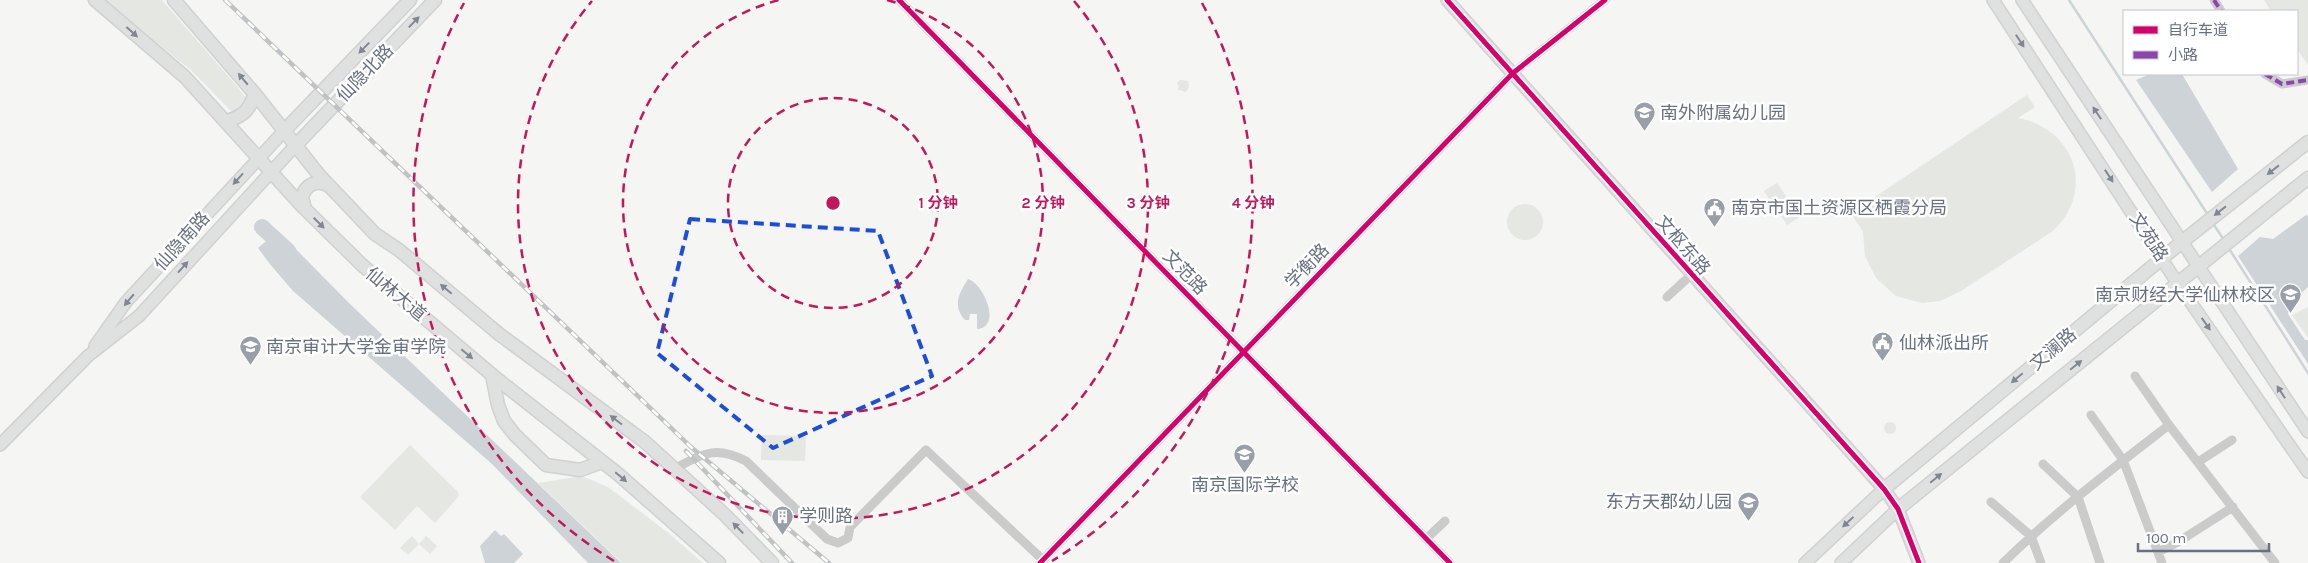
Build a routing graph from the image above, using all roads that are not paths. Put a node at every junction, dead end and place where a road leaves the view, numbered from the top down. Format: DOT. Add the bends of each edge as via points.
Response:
graph roads {
  1 [pos="95,0"];
  2 [pos="174,0"];
  3 [pos="410,0"];
  4 [pos="435,0"];
  5 [pos="1446,0"];
  6 [pos="1606,0"];
  7 [pos="1993,0"];
  8 [pos="2022,0"];
  9 [pos="904,2"];
  10 [pos="1514,73"];
  11 [pos="2267,75"];
  12 [pos="2308,80"];
  13 [pos="255,94"];
  14 [pos="227,121"];
  15 [pos="284,131"];
  16 [pos="2308,142"];
  17 [pos="295,146"];
  18 [pos="259,157"];
  19 [pos="271,170"];
  20 [pos="2308,178"];
  21 [pos="329,186"];
  22 [pos="305,209"];
  23 [pos="2183,241"];
  24 [pos="2163,258"];
  25 [pos="2200,266"];
  26 [pos="1691,274"];
  27 [pos="2178,284"];
  28 [pos="1667,297"];
  29 [pos="1243,352"];
  30 [pos="88,356"];
  31 [pos="492,375"];
  32 [pos="2135,376"];
  33 [pos="2091,416"];
  34 [pos="2169,425"];
  35 [pos="2308,432"];
  36 [pos="2232,440"];
  37 [pos="0,445"];
  38 [pos="2124,460"];
  39 [pos="602,462"];
  40 [pos="2198,462"];
  41 [pos="2043,464"];
  42 [pos="674,468"];
  43 [pos="2308,472"];
  44 [pos="1884,489"];
  45 [pos="2078,497"];
  46 [pos="1990,502"];
  47 [pos="2232,508"];
  48 [pos="1898,509"];
  49 [pos="1445,521"];
  50 [pos="2032,536"];
  51 [pos="1426,539"];
  52 [pos="2158,552"];
  53 [pos="1042,562"];
  54 [pos="719,563"];
  55 [pos="772,563"];
  56 [pos="1450,563"];
  57 [pos="1805,563"];
  58 [pos="1841,563"];
  59 [pos="1918,563"];
  60 [pos="2003,563"];
  61 [pos="2041,563"];
  62 [pos="2100,563"];
  63 [pos="2162,563"];
  64 [pos="2276,563"];
  1 -- 14 [label="main road, 仙林大道, one-way" via="185,77"];
  13 -- 2 [label="main road, 仙林大道, one-way"];
  3 -- 15 [label="main road, 仙隐北路, one-way"];
  17 -- 4 [label="main road, 仙隐北路, one-way"];
  5 -- 10 [label="street, 文枢东路"];
  6 -- 10 [label="street, 学衡路"];
  7 -- 24 [label="street, 文苑路, one-way"];
  23 -- 8 [label="street, 文苑路, one-way"];
  9 -- 29 [label="street, 文范路"];
  10 -- 26 [label="street, 文枢东路"];
  10 -- 29 [label="street, 学衡路"];
  11 -- 12 [label="street" via="2282,84"];
  13 -- 14 [label="main road" via="250,108 241,116"];
  13 -- 15 [label="main road, 仙林大道"];
  14 -- 18 [label="main road, 仙林大道"];
  15 -- 17 [label="main road, 仙林大道"];
  15 -- 18 [label="street, 仙隐南路"];
  16 -- 23 [label="main road, 文澜路, one-way"];
  17 -- 19 [label="street, 仙隐南路"];
  17 -- 21 [label="main road, 仙林大道"];
  18 -- 19 [label="main road, 仙林大道"];
  18 -- 30 [label="street, 仙隐南路, one-way" via="126,302"];
  19 -- 22 [label="main road, 仙林大道"];
  30 -- 19 [label="street, 仙隐南路, one-way" via="139,316"];
  20 -- 25 [label="main road, 文澜路"];
  21 -- 22 [label="main road" via="316,182 308,186 302,197"];
  42 -- 21 [label="main road, 仙林大道, one-way" via="645,442 499,334 376,234"];
  22 -- 31 [label="main road, 仙林大道, one-way" via="362,265"];
  23 -- 24 [label="main road, 文澜路"];
  23 -- 25 [label="street, 文苑路"];
  24 -- 27 [label="street, 文苑路"];
  24 -- 44 [label="main road, 文澜路, one-way"];
  25 -- 27 [label="main road, 文澜路"];
  35 -- 25 [label="street, 文苑路, one-way"];
  26 -- 28 [label="street"];
  26 -- 44 [label="street, 文枢东路"];
  27 -- 43 [label="street, 文苑路, one-way"];
  48 -- 27 [label="main road, 文澜路, one-way"];
  29 -- 51 [label="street, 文范路"];
  29 -- 53 [label="street, 学衡路"];
  30 -- 37 [label="street, 仙隐南路"];
  31 -- 39 [label="main road, 仙林大道"];
  31 -- 39 [label="main road" via="504,421 546,465 580,470"];
  32 -- 34 [label="street"];
  33 -- 38 [label="street"];
  34 -- 38 [label="street"];
  34 -- 40 [label="street"];
  36 -- 40 [label="street"];
  38 -- 45 [label="street"];
  38 -- 52 [label="street"];
  39 -- 54 [label="main road, 仙林大道, one-way"];
  40 -- 47 [label="street"];
  41 -- 45 [label="street"];
  42 -- 53 [label="street" via="706,452 746,461 827,539 838,543 848,538 850,527 926,450"];
  55 -- 42 [label="main road, 仙林大道, one-way"];
  44 -- 48 [label="street, 文枢东路"];
  44 -- 57 [label="street, 文澜路, one-way"];
  45 -- 50 [label="street"];
  45 -- 62 [label="street"];
  46 -- 50 [label="street"];
  47 -- 52 [label="street"];
  47 -- 64 [label="street"];
  48 -- 58 [label="street, 文澜路"];
  48 -- 59 [label="street, 文枢东路"];
  49 -- 51 [label="street"];
  50 -- 60 [label="street"];
  50 -- 61 [label="street"];
  51 -- 56 [label="street, 文范路"];
  52 -- 63 [label="street"];
}
